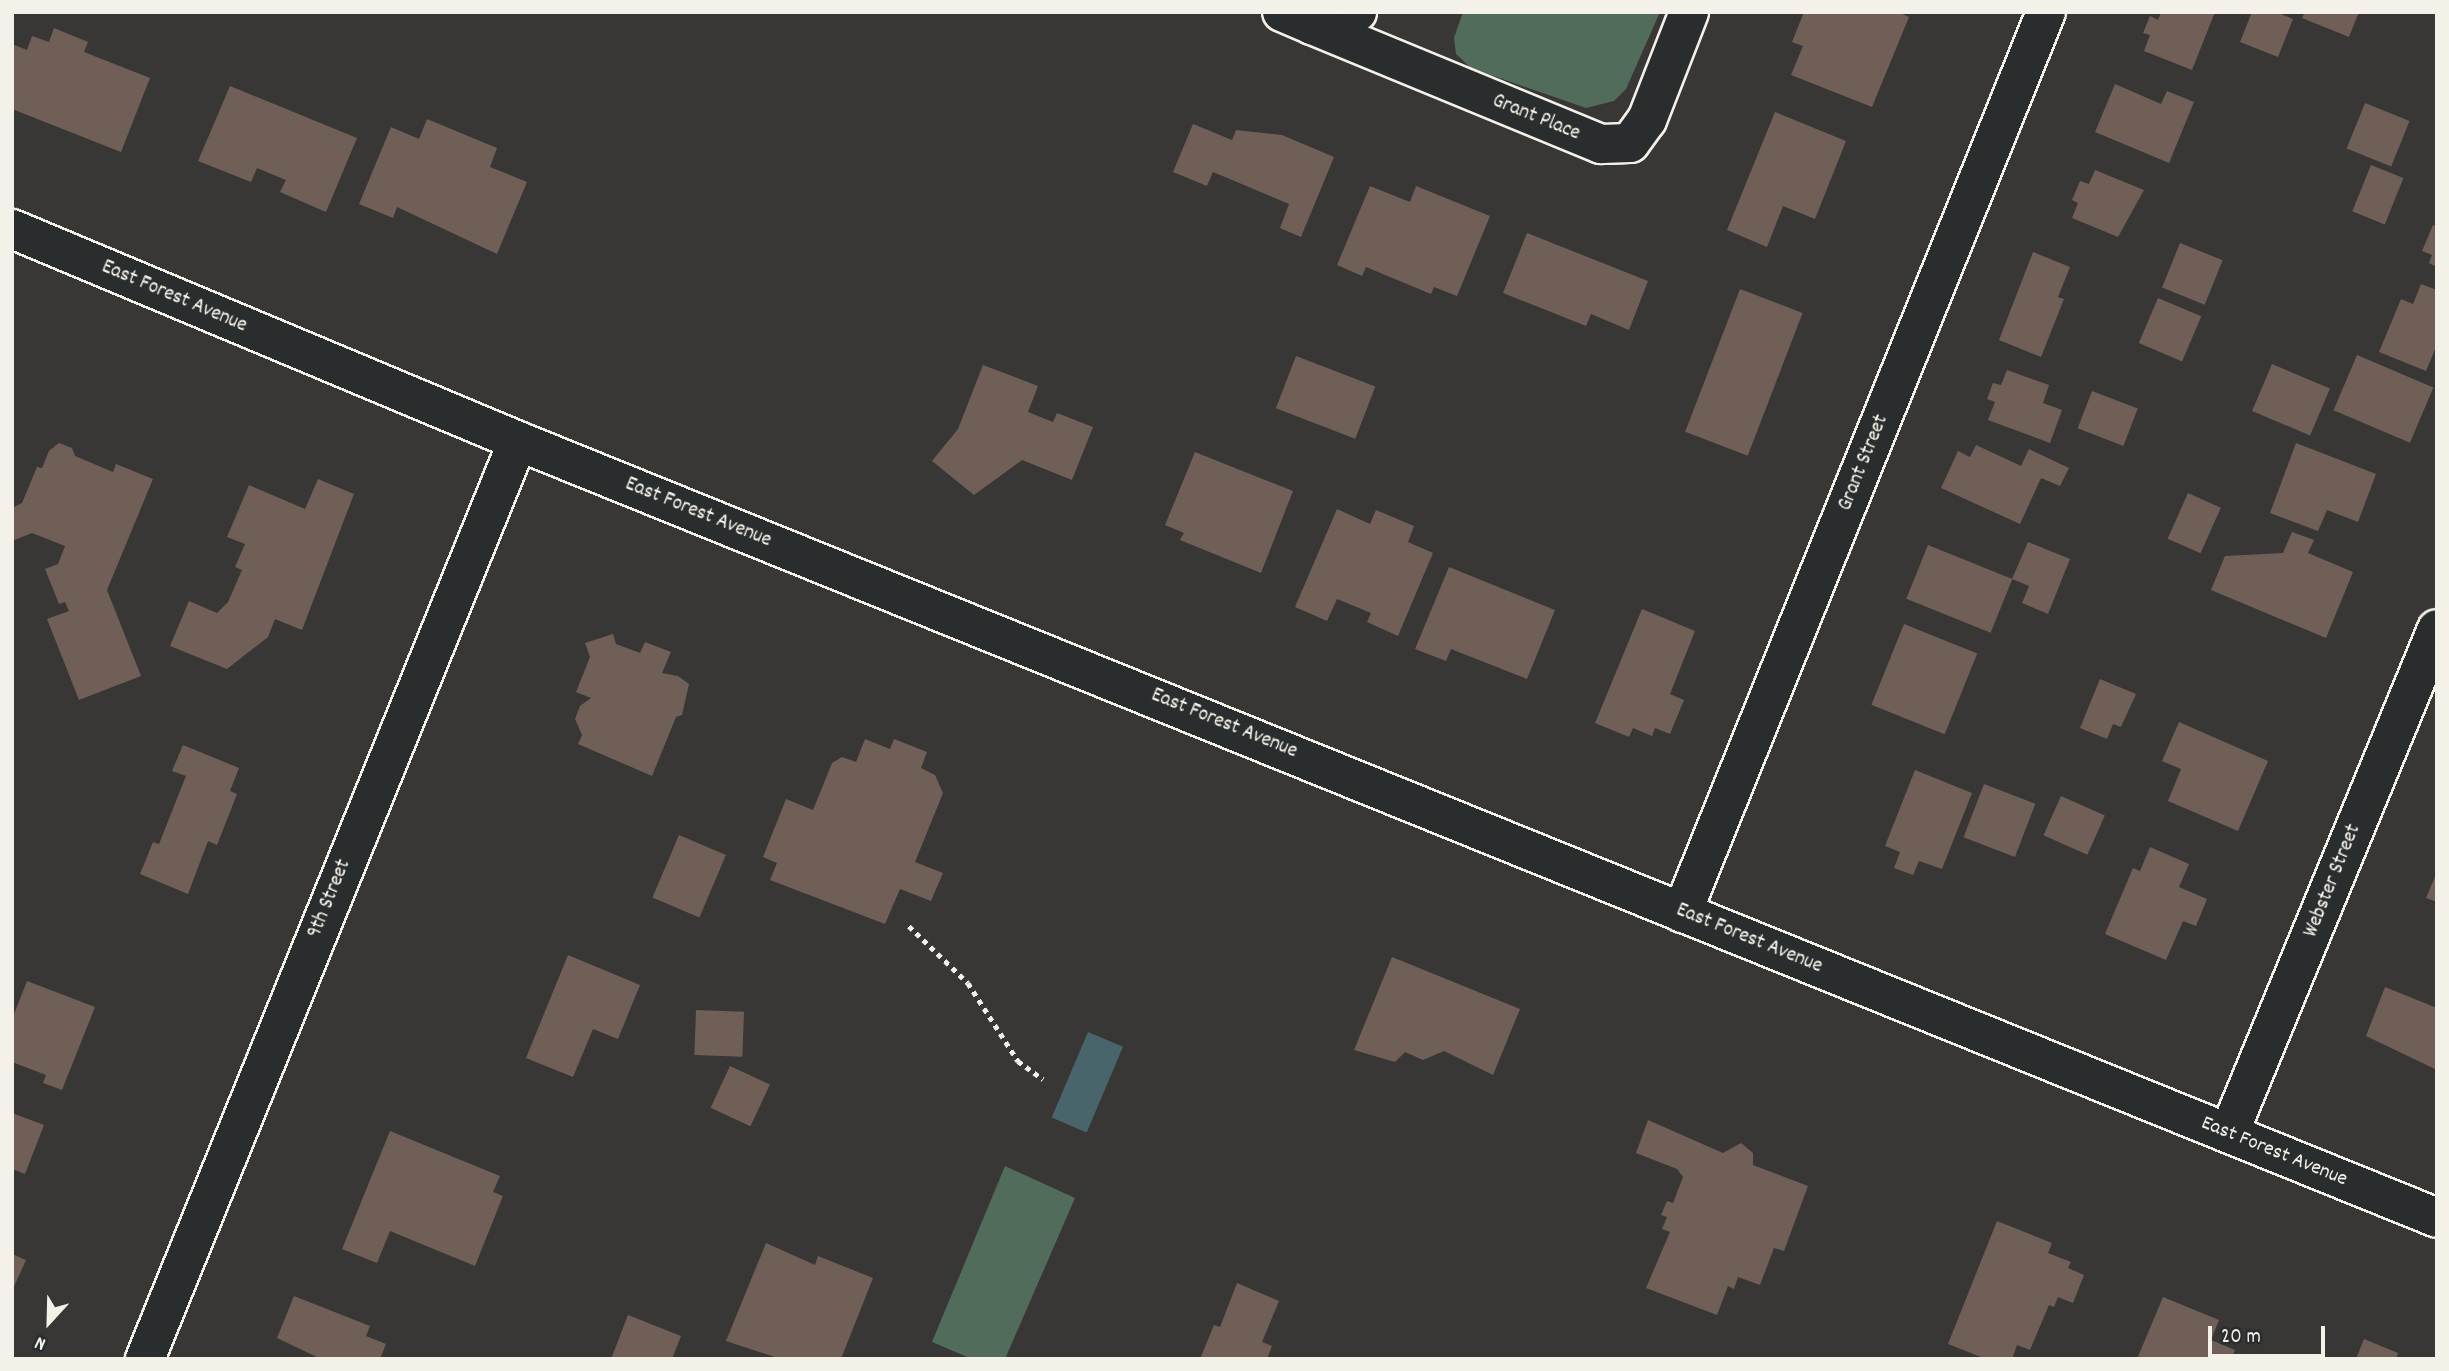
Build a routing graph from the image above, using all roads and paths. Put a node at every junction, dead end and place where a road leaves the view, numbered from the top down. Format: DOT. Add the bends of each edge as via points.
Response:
graph roads {
  1 [pos="1357,12"];
  2 [pos="1689,12"];
  3 [pos="2046,12"];
  4 [pos="1297,19"];
  5 [pos="12,229"];
  6 [pos="518,441"];
  7 [pos="2437,629"];
  8 [pos="1682,913"];
  9 [pos="909,926"];
  10 [pos="1043,1079"];
  11 [pos="2229,1133"];
  12 [pos="2437,1218"];
  13 [pos="145,1359"];
  1 -- 4 [label="street, Grant Place"];
  2 -- 4 [label="street, Grant Place" via="1647,120 1630,143 1601,144"];
  3 -- 8 [label="street, Grant Street"];
  5 -- 6 [label="street, East Forest Avenue"];
  6 -- 8 [label="street, East Forest Avenue" via="1083,666"];
  6 -- 13 [label="street, 9th Street"];
  7 -- 11 [label="street, Webster Street"];
  8 -- 11 [label="street, East Forest Avenue"];
  9 -- 10 [label="path" via="968,983 1018,1061"];
  11 -- 12 [label="street, East Forest Avenue"];
}
